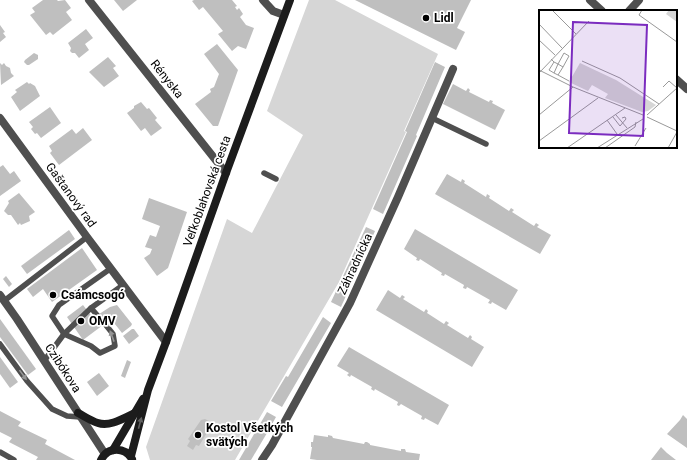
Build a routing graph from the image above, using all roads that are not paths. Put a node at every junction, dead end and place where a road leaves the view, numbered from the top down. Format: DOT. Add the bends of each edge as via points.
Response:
graph roads {
  1 [pos="89,0"];
  2 [pos="263,0"];
  3 [pos="290,0"];
  4 [pos="590,0"];
  5 [pos="639,0"];
  6 [pos="601,10"];
  7 [pos="630,10"];
  8 [pos="284,15"];
  9 [pos="452,69"];
  10 [pos="677,80"];
  11 [pos="687,89"];
  12 [pos="0,118"];
  13 [pos="432,118"];
  14 [pos="486,144"];
  15 [pos="226,173"];
  16 [pos="264,173"];
  17 [pos="276,179"];
  18 [pos="87,237"];
  19 [pos="110,269"];
  20 [pos="122,285"];
  21 [pos="2,298"];
  22 [pos="91,308"];
  23 [pos="97,315"];
  24 [pos="105,324"];
  25 [pos="64,334"];
  26 [pos="166,342"];
  27 [pos="0,344"];
  28 [pos="44,361"];
  29 [pos="148,390"];
  30 [pos="135,413"];
  31 [pos="79,415"];
  32 [pos="113,450"];
  33 [pos="0,452"];
  34 [pos="103,457"];
  35 [pos="132,458"];
  36 [pos="14,460"];
  37 [pos="262,460"];
  1 -- 15 [label="street, Rényska"];
  2 -- 8 [label="street" via="273,11"];
  3 -- 8 [label="main road, Veľkoblahovská cesta"];
  4 -- 6 [label="street"];
  5 -- 7 [label="street"];
  8 -- 15 [label="main road, Veľkoblahovská cesta"];
  9 -- 13 [label="street, Záhradnícka"];
  10 -- 11 [label="street"];
  12 -- 18 [label="street, Gaštanový rad"];
  13 -- 14 [label="lane"];
  13 -- 37 [label="street, Záhradnícka" via="350,303"];
  15 -- 26 [label="main road, Veľkoblahovská cesta"];
  16 -- 17 [label="lane"];
  18 -- 19 [label="street, Gaštanový rad"];
  18 -- 21 [label="lane"];
  19 -- 20 [label="street, Gaštanový rad"];
  19 -- 25 [label="lane" via="59,305 52,316"];
  20 -- 22 [label="lane"];
  20 -- 26 [label="street, Gaštanový rad"];
  21 -- 28 [label="street, Czibókova"];
  22 -- 23 [label="lane"];
  22 -- 25 [label="lane"];
  25 -- 24 [label="lane, one-way" via="100,353 115,346 113,334"];
  25 -- 28 [label="lane"];
  26 -- 29 [label="main road, Veľkoblahovská cesta"];
  27 -- 31 [label="lane, one-way" via="27,381 52,409 67,416"];
  28 -- 31 [label="street, Czibókova"];
  29 -- 30 [label="main road, Veľkoblahovská cesta"];
  35 -- 29 [label="main road, Veľkoblahovská cesta, one-way"];
  30 -- 31 [label="main road" via="109,423 99,423"];
  30 -- 32 [label="main road, Veľkoblahovská cesta"];
  31 -- 34 [label="street, Czibókova"];
  32 -- 34 [label="main road"];
  32 -- 35 [label="main road" via="122,450"];
  33 -- 36 [label="lane"];
}
